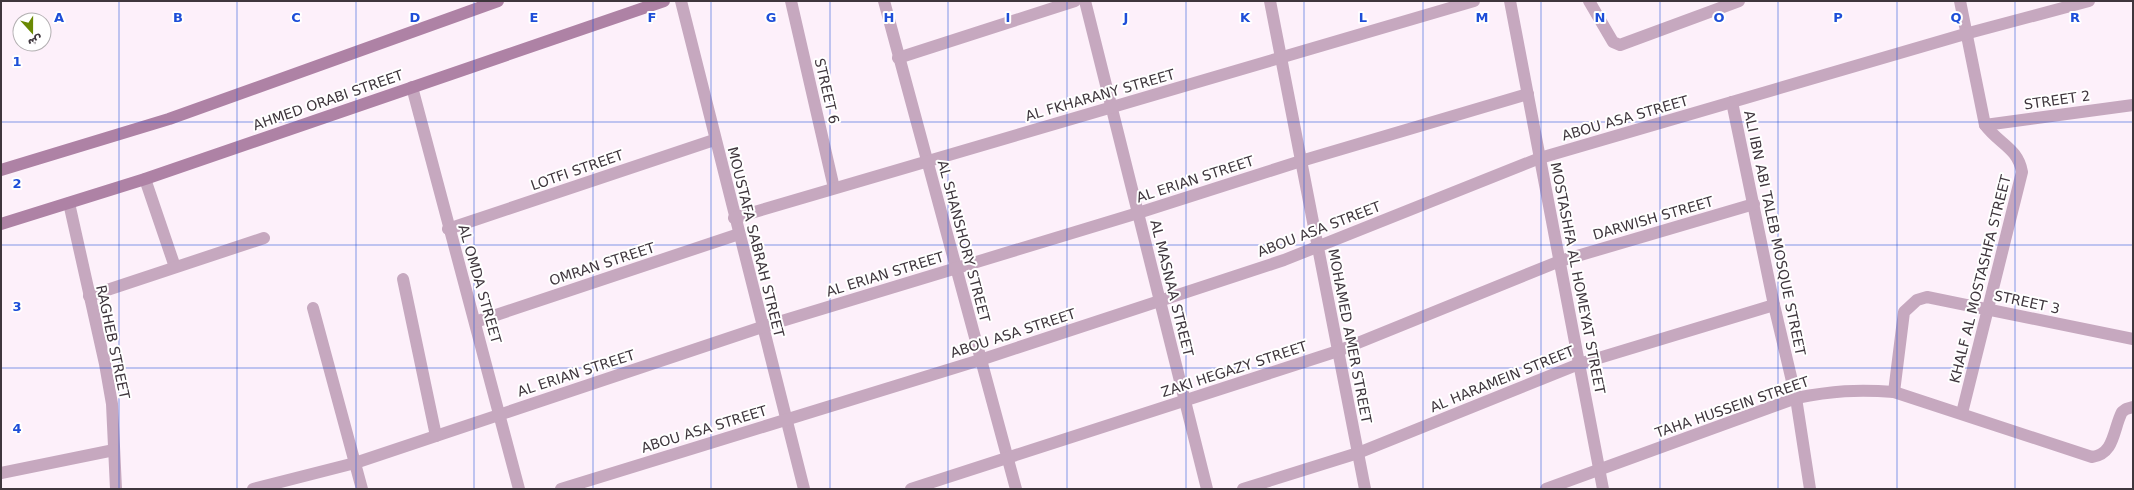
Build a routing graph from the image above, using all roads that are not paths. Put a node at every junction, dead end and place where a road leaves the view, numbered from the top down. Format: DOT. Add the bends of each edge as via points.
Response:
graph roads {
  1 [pos="498,1"];
  2 [pos="664,1"];
  3 [pos="681,1"];
  4 [pos="791,1"];
  5 [pos="884,1"];
  6 [pos="1075,1"];
  7 [pos="1085,1"];
  8 [pos="1270,1"];
  9 [pos="1474,1"];
  10 [pos="1510,1"];
  11 [pos="1588,1"];
  12 [pos="1739,1"];
  13 [pos="1960,1"];
  14 [pos="2089,1"];
  15 [pos="1966,34"];
  16 [pos="898,58"];
  17 [pos="1281,58"];
  18 [pos="412,87"];
  19 [pos="1528,94"];
  20 [pos="1732,102"];
  21 [pos="2133,105"];
  22 [pos="1112,107"];
  23 [pos="1985,125"];
  24 [pos="714,140"];
  25 [pos="1540,158"];
  26 [pos="926,161"];
  27 [pos="1301,161"];
  28 [pos="1,170"];
  29 [pos="145,179"];
  30 [pos="834,188"];
  31 [pos="68,203"];
  32 [pos="1754,204"];
  33 [pos="1138,213"];
  34 [pos="734,218"];
  35 [pos="1,224"];
  36 [pos="448,229"];
  37 [pos="739,234"];
  38 [pos="264,238"];
  39 [pos="1318,247"];
  40 [pos="1560,261"];
  41 [pos="175,267"];
  42 [pos="955,268"];
  43 [pos="403,279"];
  44 [pos="89,296"];
  45 [pos="1160,300"];
  46 [pos="1774,305"];
  47 [pos="313,308"];
  48 [pos="1988,309"];
  49 [pos="475,322"];
  50 [pos="762,327"];
  51 [pos="2133,339"];
  52 [pos="1338,351"];
  53 [pos="980,360"];
  54 [pos="1579,364"];
  55 [pos="1894,392"];
  56 [pos="1796,398"];
  57 [pos="1185,400"];
  58 [pos="2133,408"];
  59 [pos="1962,413"];
  60 [pos="500,414"];
  61 [pos="786,419"];
  62 [pos="436,436"];
  63 [pos="114,450"];
  64 [pos="1358,453"];
  65 [pos="1007,458"];
  66 [pos="355,463"];
  67 [pos="1599,470"];
  68 [pos="1,473"];
  69 [pos="272,487"];
  70 [pos="116,489"];
  71 [pos="253,489"];
  72 [pos="362,489"];
  73 [pos="519,489"];
  74 [pos="561,489"];
  75 [pos="804,489"];
  76 [pos="911,489"];
  77 [pos="1016,489"];
  78 [pos="1207,489"];
  79 [pos="1243,489"];
  80 [pos="1365,489"];
  81 [pos="1546,489"];
  82 [pos="1603,489"];
  83 [pos="1810,489"];
  1 -- 28 [label="main road" via="168,119"];
  2 -- 18 [label="main road, AHMED ORABI STREET"];
  3 -- 24 [label="street, MOUSTAFA SABRAH STREET"];
  4 -- 30 [label="street, STREET 6"];
  5 -- 16 [label="street, AL SHANSHORY STREET"];
  6 -- 16 [label="street"];
  7 -- 22 [label="street, AL MASNAA STREET"];
  8 -- 17 [label="street, MOHAMED AMER STREET"];
  9 -- 17 [label="street, AL FKHARANY STREET"];
  10 -- 19 [label="street, MOSTASHFA AL HOMEYAT STREET"];
  11 -- 12 [label="street" via="1613,42 1620,45"];
  13 -- 15 [label="street, KHALF AL MOSTASHFA STREET"];
  14 -- 15 [label="street, ABOU ASA STREET"];
  15 -- 20 [label="street, ABOU ASA STREET"];
  15 -- 23 [label="street, KHALF AL MOSTASHFA STREET"];
  16 -- 26 [label="street, AL SHANSHORY STREET"];
  17 -- 22 [label="street, AL FKHARANY STREET"];
  17 -- 27 [label="street, MOHAMED AMER STREET"];
  18 -- 29 [label="main road, AHMED ORABI STREET"];
  18 -- 36 [label="street, AL OMDA STREET"];
  19 -- 25 [label="street, MOSTASHFA AL HOMEYAT STREET"];
  19 -- 27 [label="street, AL ERIAN STREET"];
  20 -- 25 [label="street, ABOU ASA STREET"];
  20 -- 32 [label="street, ALI IBN ABI TALEB MOSQUE STREET"];
  21 -- 23 [label="street, STREET 2"];
  22 -- 26 [label="street, AL FKHARANY STREET"];
  22 -- 33 [label="street, AL MASNAA STREET"];
  23 -- 48 [label="street, KHALF AL MOSTASHFA STREET" via="1992,135 2016,155 2022,172"];
  24 -- 34 [label="street, MOUSTAFA SABRAH STREET"];
  24 -- 36 [label="street, LOTFI STREET"];
  25 -- 39 [label="street, ABOU ASA STREET"];
  25 -- 40 [label="street, MOSTASHFA AL HOMEYAT STREET"];
  26 -- 30 [label="street, AL FKHARANY STREET"];
  26 -- 42 [label="street, AL SHANSHORY STREET"];
  27 -- 33 [label="street, AL ERIAN STREET"];
  27 -- 39 [label="street, MOHAMED AMER STREET"];
  29 -- 31 [label="main road, AHMED ORABI STREET"];
  29 -- 41 [label="street"];
  30 -- 34 [label="street, AL FKHARANY STREET"];
  31 -- 35 [label="main road, AHMED ORABI STREET"];
  31 -- 44 [label="street, RAGHEB STREET"];
  32 -- 40 [label="street, DARWISH STREET"];
  32 -- 46 [label="street, ALI IBN ABI TALEB MOSQUE STREET"];
  33 -- 42 [label="street, AL ERIAN STREET"];
  33 -- 45 [label="street, AL MASNAA STREET"];
  34 -- 37 [label="street, MOUSTAFA SABRAH STREET"];
  36 -- 49 [label="street, AL OMDA STREET"];
  37 -- 49 [label="street, OMRAN STREET"];
  37 -- 50 [label="street, MOUSTAFA SABRAH STREET"];
  38 -- 41 [label="street"];
  39 -- 45 [label="street, ABOU ASA STREET"];
  39 -- 52 [label="street, MOHAMED AMER STREET"];
  40 -- 52 [label="street, ZAKI HEGAZY STREET"];
  40 -- 54 [label="street, MOSTASHFA AL HOMEYAT STREET"];
  41 -- 44 [label="street"];
  42 -- 50 [label="street, AL ERIAN STREET"];
  42 -- 53 [label="street, AL SHANSHORY STREET"];
  43 -- 62 [label="street"];
  44 -- 63 [label="street, RAGHEB STREET" via="109,384"];
  45 -- 53 [label="street, ABOU ASA STREET"];
  45 -- 57 [label="street, AL MASNAA STREET"];
  46 -- 54 [label="street, AL HARAMEIN STREET"];
  46 -- 56 [label="street, ALI IBN ABI TALEB MOSQUE STREET"];
  47 -- 66 [label="street"];
  48 -- 51 [label="street, STREET 3"];
  48 -- 55 [label="street, STREET 3" via="1927,297 1909,306 1904,312"];
  48 -- 59 [label="street, KHALF AL MOSTASHFA STREET"];
  49 -- 60 [label="street, AL OMDA STREET"];
  50 -- 60 [label="street, AL ERIAN STREET"];
  50 -- 61 [label="street, MOUSTAFA SABRAH STREET"];
  52 -- 57 [label="street, ZAKI HEGAZY STREET"];
  52 -- 64 [label="street, MOHAMED AMER STREET"];
  53 -- 61 [label="street, ABOU ASA STREET"];
  53 -- 65 [label="street, AL SHANSHORY STREET"];
  54 -- 64 [label="street, AL HARAMEIN STREET"];
  54 -- 67 [label="street, MOSTASHFA AL HOMEYAT STREET"];
  55 -- 56 [label="street, TAHA HUSSEIN STREET" via="1863,389 1833,391"];
  55 -- 59 [label="street, TAHA HUSSEIN STREET"];
  56 -- 67 [label="street, TAHA HUSSEIN STREET"];
  56 -- 83 [label="street, ALI IBN ABI TALEB MOSQUE STREET"];
  57 -- 65 [label="street, ZAKI HEGAZY STREET"];
  57 -- 78 [label="street, AL MASNAA STREET"];
  58 -- 59 [label="street, TAHA HUSSEIN STREET" via="2129,407 2122,412 2110,447 2099,456 2092,457"];
  60 -- 62 [label="street, AL ERIAN STREET"];
  60 -- 73 [label="street, AL OMDA STREET"];
  61 -- 74 [label="street, ABOU ASA STREET"];
  61 -- 75 [label="street, MOUSTAFA SABRAH STREET"];
  62 -- 66 [label="street, AL ERIAN STREET"];
  63 -- 68 [label="street"];
  63 -- 70 [label="street, RAGHEB STREET"];
  64 -- 79 [label="street, AL HARAMEIN STREET"];
  64 -- 80 [label="street, MOHAMED AMER STREET"];
  65 -- 76 [label="street, ZAKI HEGAZY STREET"];
  65 -- 77 [label="street, AL SHANSHORY STREET"];
  66 -- 69 [label="street, AL ERIAN STREET"];
  66 -- 72 [label="street"];
  67 -- 81 [label="street, TAHA HUSSEIN STREET"];
  67 -- 82 [label="street, MOSTASHFA AL HOMEYAT STREET"];
  69 -- 71 [label="street, AL ERIAN STREET"];
}
